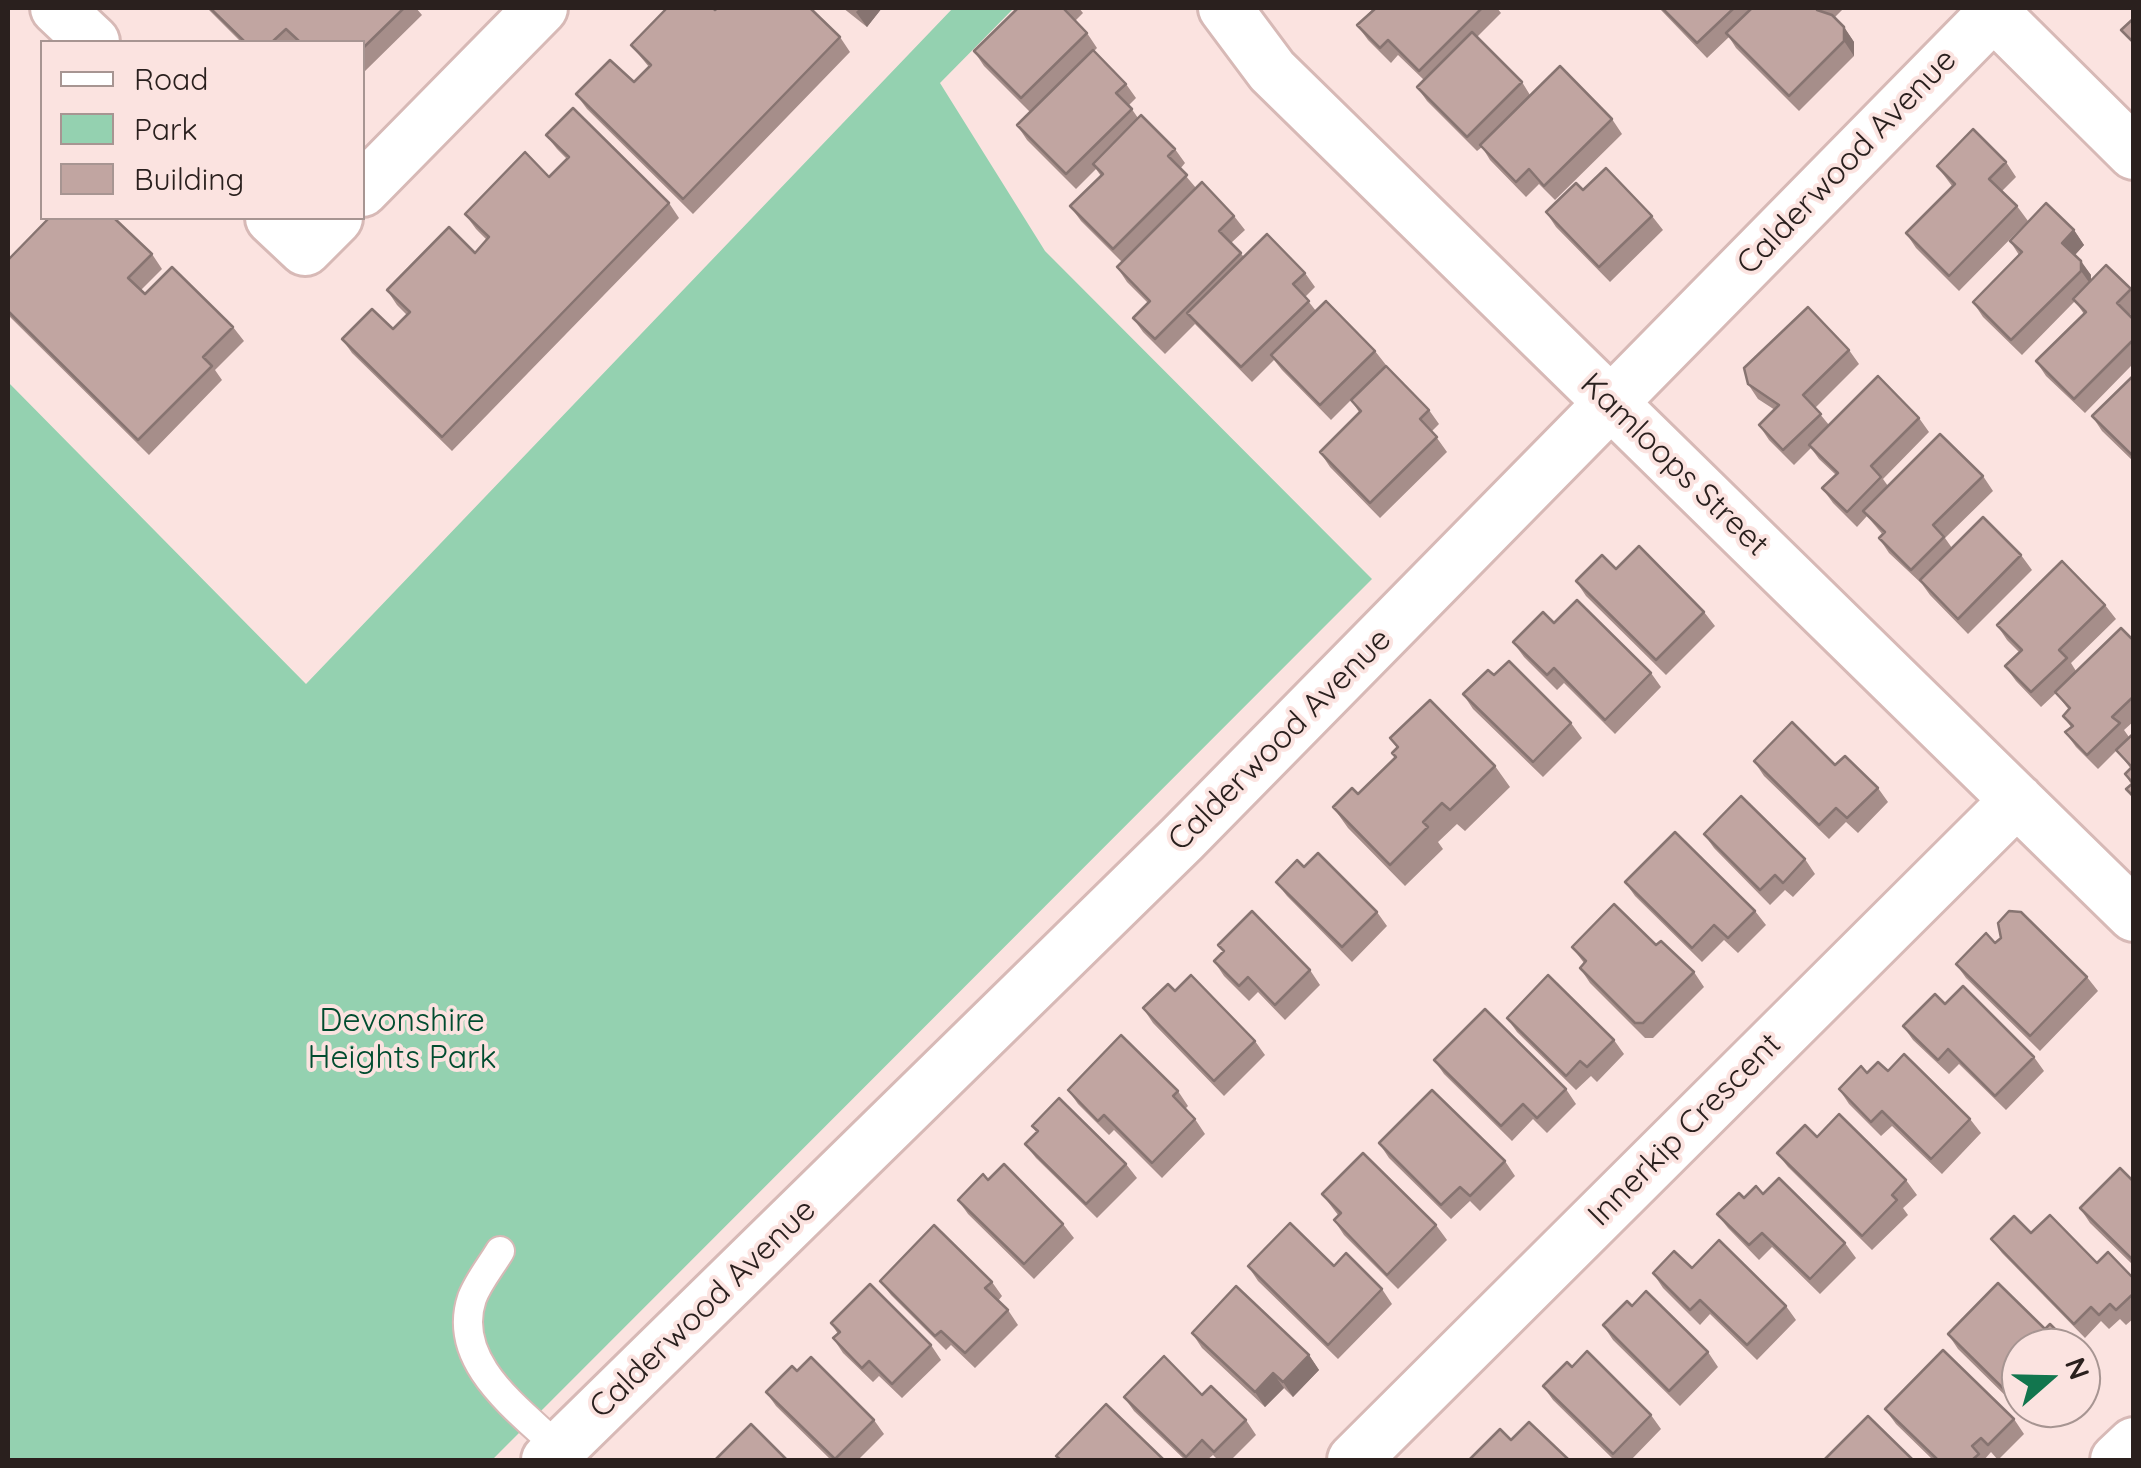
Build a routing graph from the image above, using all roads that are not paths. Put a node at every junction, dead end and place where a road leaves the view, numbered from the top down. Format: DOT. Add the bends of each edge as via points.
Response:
graph roads {
  1 [pos="58,8"];
  2 [pos="542,8"];
  3 [pos="1225,8"];
  4 [pos="1994,9"];
  5 [pos="91,40"];
  6 [pos="2134,153"];
  7 [pos="365,187"];
  8 [pos="274,220"];
  9 [pos="334,220"];
  10 [pos="1611,403"];
  11 [pos="2017,800"];
  12 [pos="2134,914"];
  13 [pos="500,1251"];
  14 [pos="2134,1444"];
  15 [pos="554,1455"];
  16 [pos="1354,1460"];
  17 [pos="2117,1460"];
  1 -- 5 [label="street"];
  2 -- 7 [label="street"];
  3 -- 10 [label="street, Kamloops Street" via="1272,71"];
  4 -- 6 [label="street"];
  4 -- 10 [label="street, Calderwood Avenue"];
  8 -- 9 [label="street" via="304,249"];
  10 -- 11 [label="street, Kamloops Street"];
  10 -- 15 [label="street, Calderwood Avenue" via="1182,840"];
  11 -- 12 [label="street, Kamloops Street"];
  11 -- 16 [label="street, Innerkip Crescent"];
  13 -- 15 [label="lane" via="472,1299 470,1338 487,1379"];
  14 -- 17 [label="street"];
}
